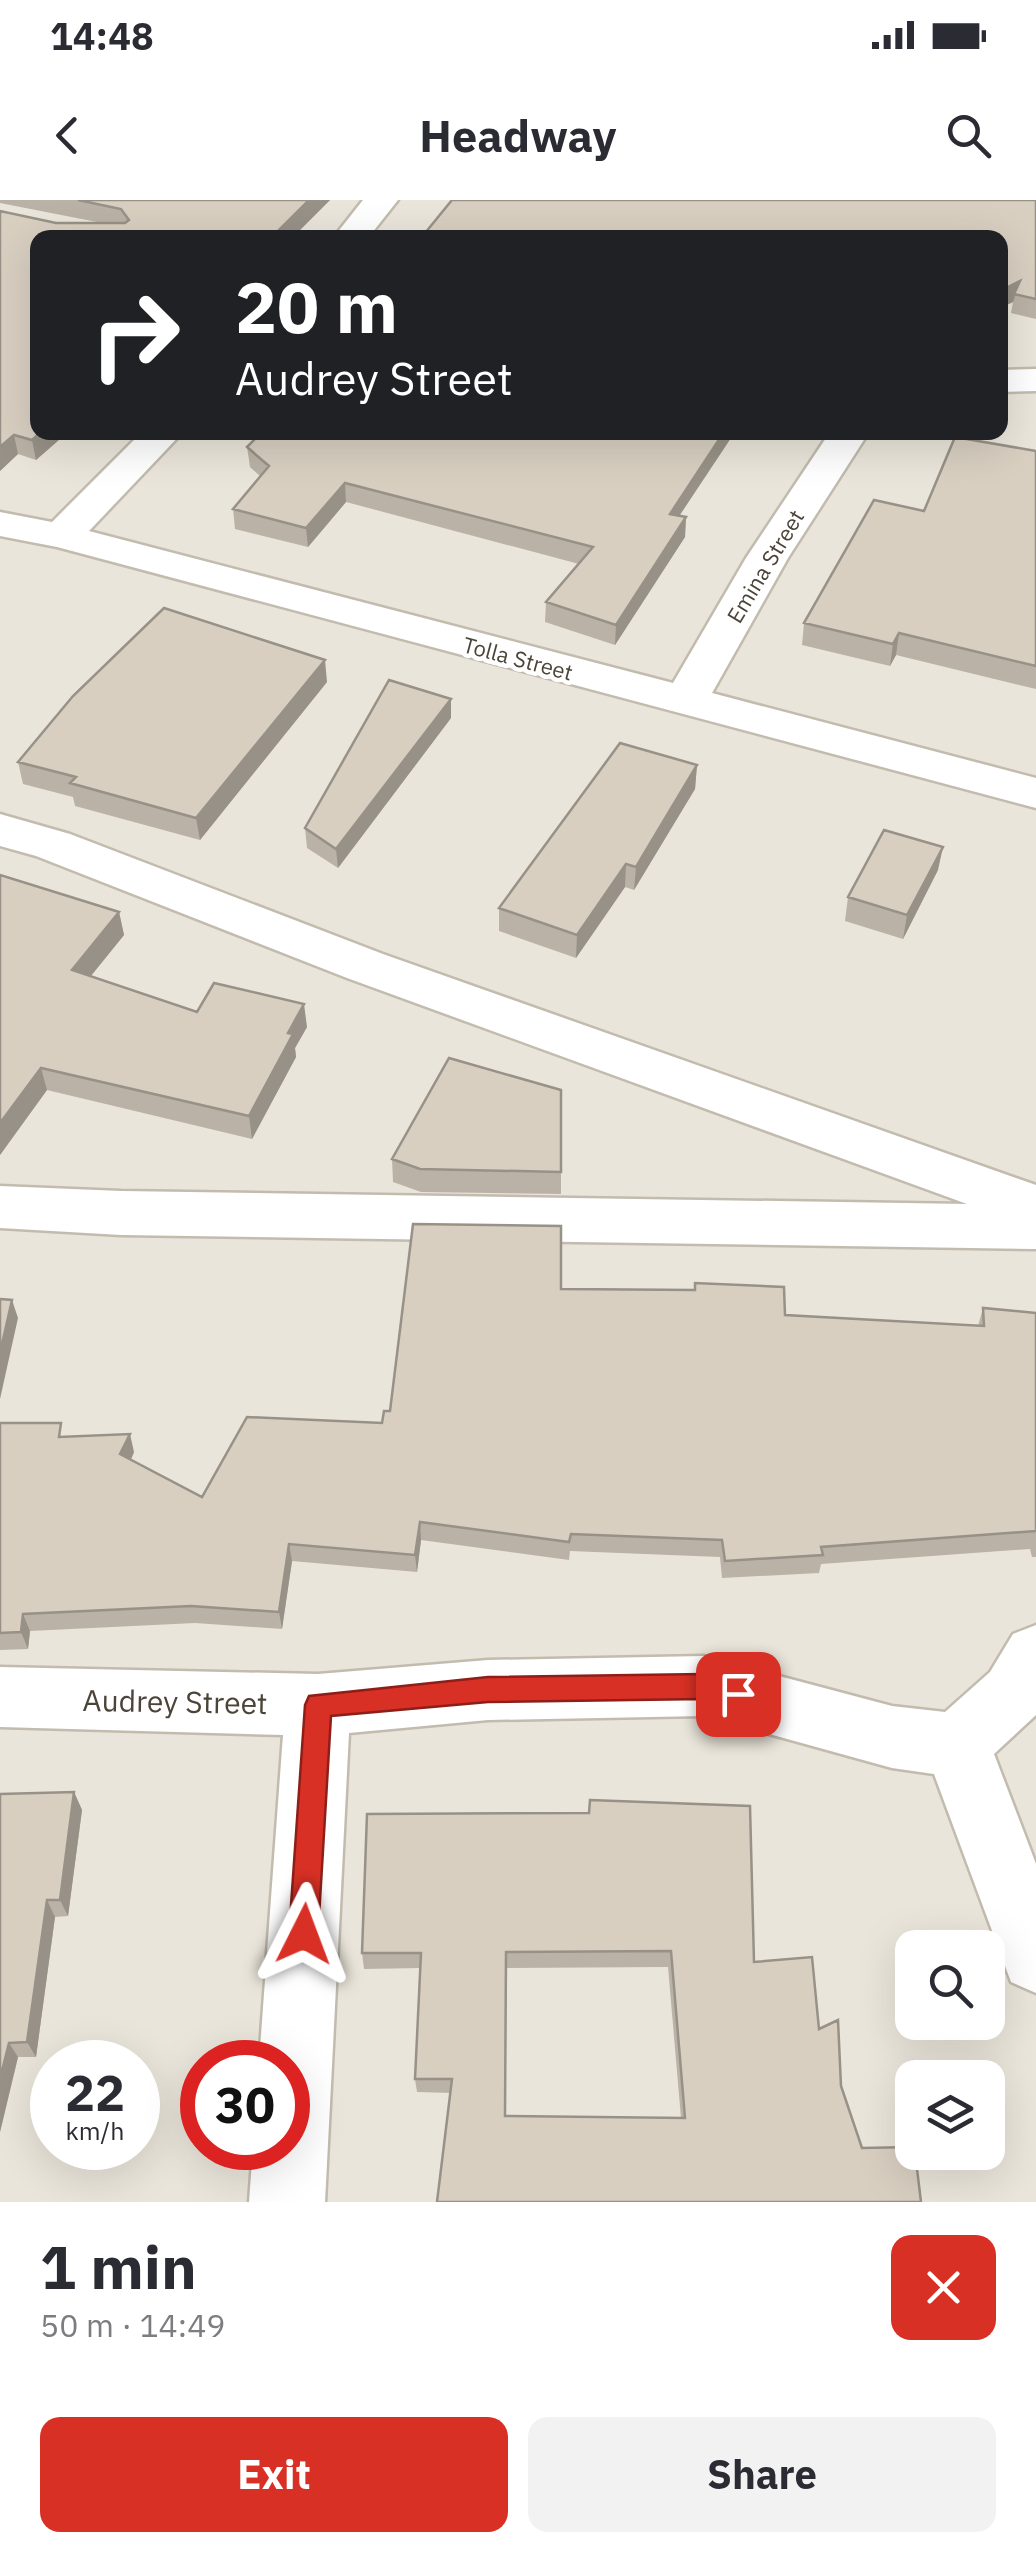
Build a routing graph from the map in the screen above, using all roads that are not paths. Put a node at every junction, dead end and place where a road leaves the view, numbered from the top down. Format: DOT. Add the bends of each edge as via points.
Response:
graph roads {
  1 [pos="381,200"];
  2 [pos="357,230"];
  3 [pos="1036,380"];
  4 [pos="1008,381"];
  5 [pos="156,440"];
  6 [pos="845,440"];
  7 [pos="0,524"];
  8 [pos="62,536"];
  9 [pos="684,703"];
  10 [pos="1036,794"];
  11 [pos="0,830"];
  12 [pos="0,1207"];
  13 [pos="1036,1207"];
  14 [pos="1036,1227"];
  15 [pos="1036,1655"];
  16 [pos="0,1697"];
  17 [pos="318,1705"];
  18 [pos="957,1745"];
  19 [pos="1036,1957"];
  20 [pos="287,2202"];
  1 -- 2 [label="street"];
  3 -- 4 [label="street"];
  5 -- 8 [label="street"];
  6 -- 9 [label="street, Emina Street"];
  7 -- 8 [label="street, Tolla Street"];
  8 -- 9 [label="street, Tolla Street"];
  9 -- 10 [label="street, Tolla Street"];
  11 -- 13 [label="street"];
  12 -- 14 [label="street"];
  15 -- 18 [label="street" via="1013,1693"];
  16 -- 17 [label="street, Audrey Street"];
  17 -- 18 [label="street, Audrey Street" via="488,1690 704,1686 892,1737"];
  17 -- 20 [label="street"];
  18 -- 19 [label="street"];
}
